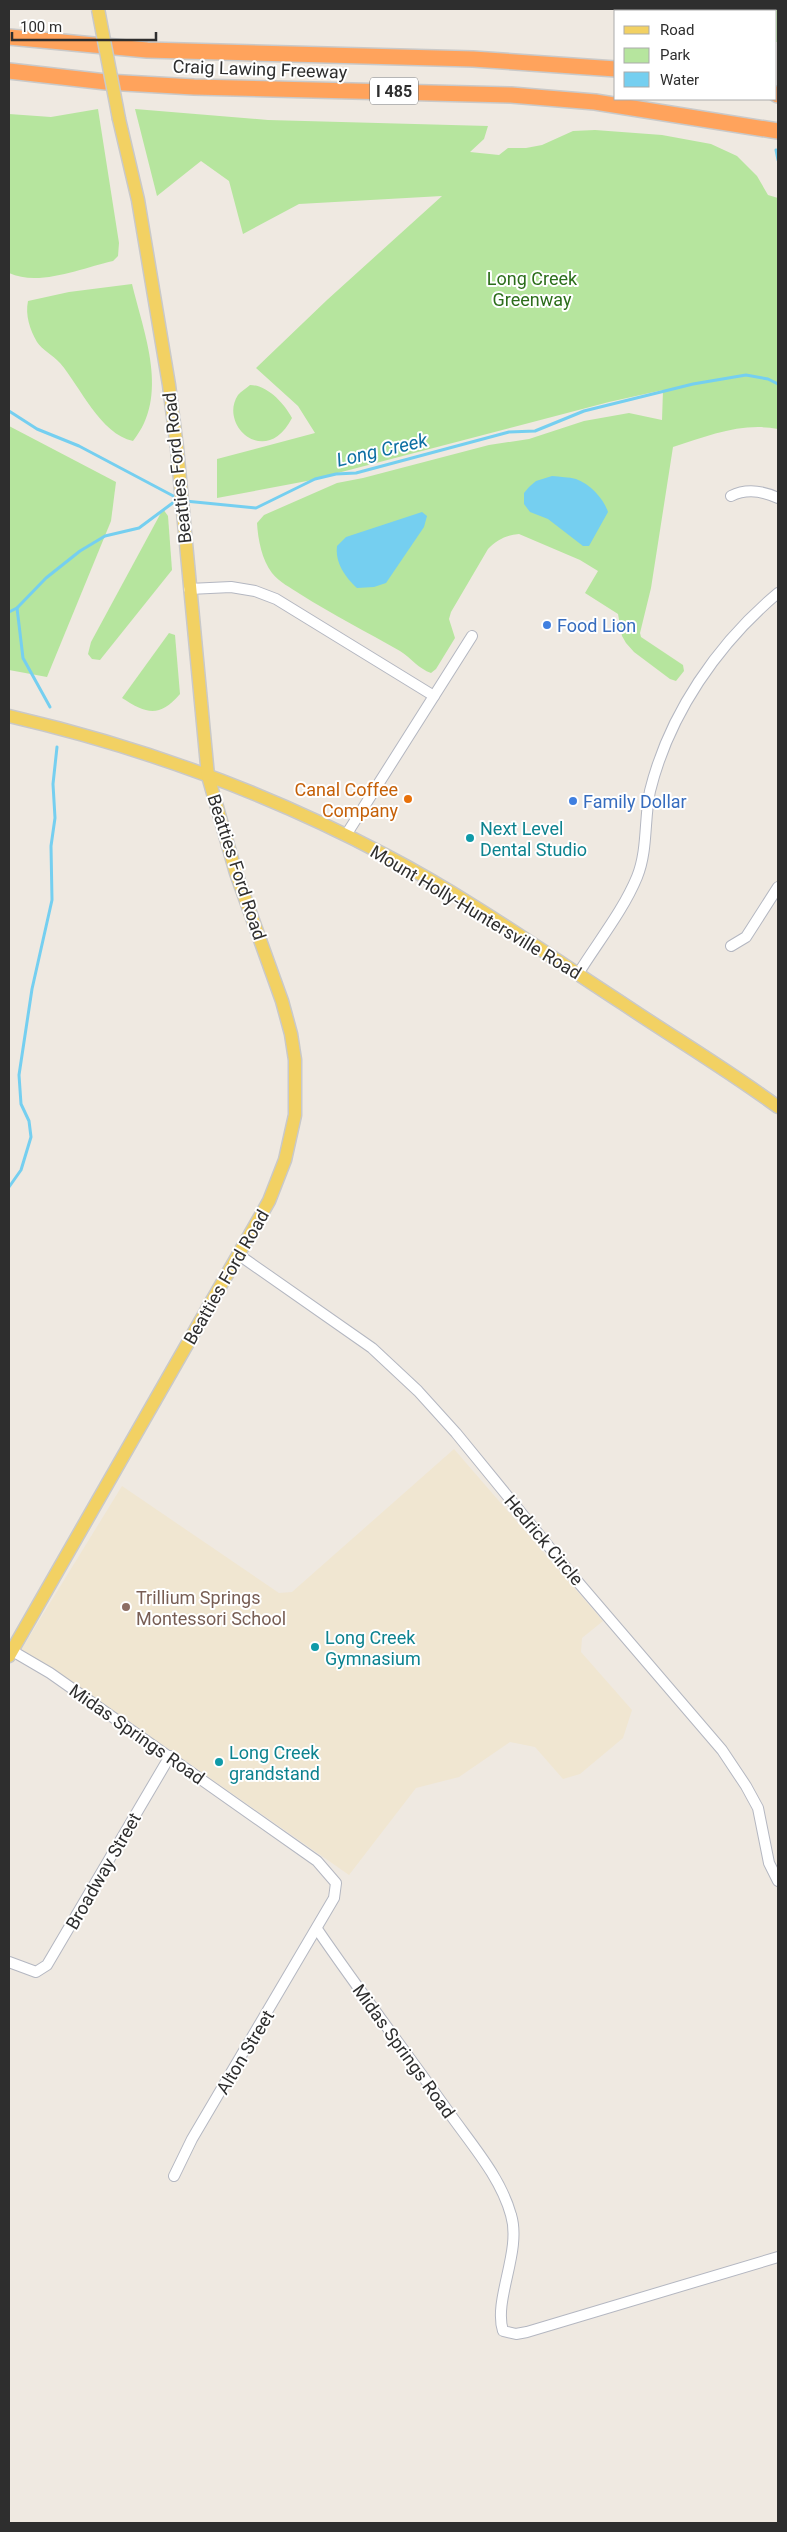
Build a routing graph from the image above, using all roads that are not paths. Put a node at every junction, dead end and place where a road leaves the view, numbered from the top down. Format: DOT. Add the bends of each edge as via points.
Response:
graph roads {
  1 [pos="98,9"];
  2 [pos="9,37"];
  3 [pos="614,69"];
  4 [pos="9,71"];
  5 [pos="778,131"];
  6 [pos="731,496"];
  7 [pos="778,498"];
  8 [pos="189,589"];
  9 [pos="778,593"];
  10 [pos="472,636"];
  11 [pos="434,696"];
  12 [pos="9,716"];
  13 [pos="208,776"];
  14 [pos="346,835"];
  15 [pos="778,887"];
  16 [pos="731,946"];
  17 [pos="578,974"];
  18 [pos="778,1107"];
  19 [pos="239,1255"];
  20 [pos="10,1652"];
  21 [pos="170,1756"];
  22 [pos="778,1881"];
  23 [pos="317,1929"];
  24 [pos="9,1962"];
  25 [pos="174,2176"];
  26 [pos="778,2257"];
  1 -- 8 [label="main road, Beatties Ford Road, bridge" via="138,200 169,385"];
  2 -- 3 [label="highway, Craig Lawing Freeway / I 485" via="147,50 473,59"];
  4 -- 5 [label="highway, Craig Lawing Freeway / I 485" via="194,87 511,94 604,103"];
  6 -- 7 [label="street" via="758,491"];
  8 -- 11 [label="street" via="231,586 276,600"];
  8 -- 13 [label="main road, Beatties Ford Road"];
  9 -- 17 [label="street" via="713,661 681,714 650,790 637,877"];
  10 -- 11 [label="street"];
  11 -- 14 [label="street"];
  12 -- 13 [label="main road, Mount Holly-Huntersville Road" via="95,739"];
  13 -- 14 [label="main road, Mount Holly-Huntersville Road"];
  13 -- 19 [label="main road, Beatties Ford Road" via="236,874 282,1000 295,1060 294,1115 285,1160 269,1202"];
  14 -- 17 [label="main road, Mount Holly-Huntersville Road" via="431,881"];
  15 -- 16 [label="street" via="746,936"];
  17 -- 18 [label="main road, Mount Holly-Huntersville Road"];
  19 -- 20 [label="main road, Beatties Ford Road"];
  19 -- 22 [label="street, Hedrick Circle" via="372,1348 456,1433 722,1750 758,1808 769,1863"];
  20 -- 21 [label="street, Midas Springs Road" via="50,1673"];
  21 -- 23 [label="street, Midas Springs Road" via="317,1861 333,1877 336,1894"];
  21 -- 24 [label="street, Broadway Street" via="51,1959 36,1972"];
  23 -- 25 [label="street, Alton Street"];
  23 -- 26 [label="street, Midas Springs Road" via="459,2127 505,2197 514,2223 514,2237 502,2309 504,2331 527,2332"];
}
